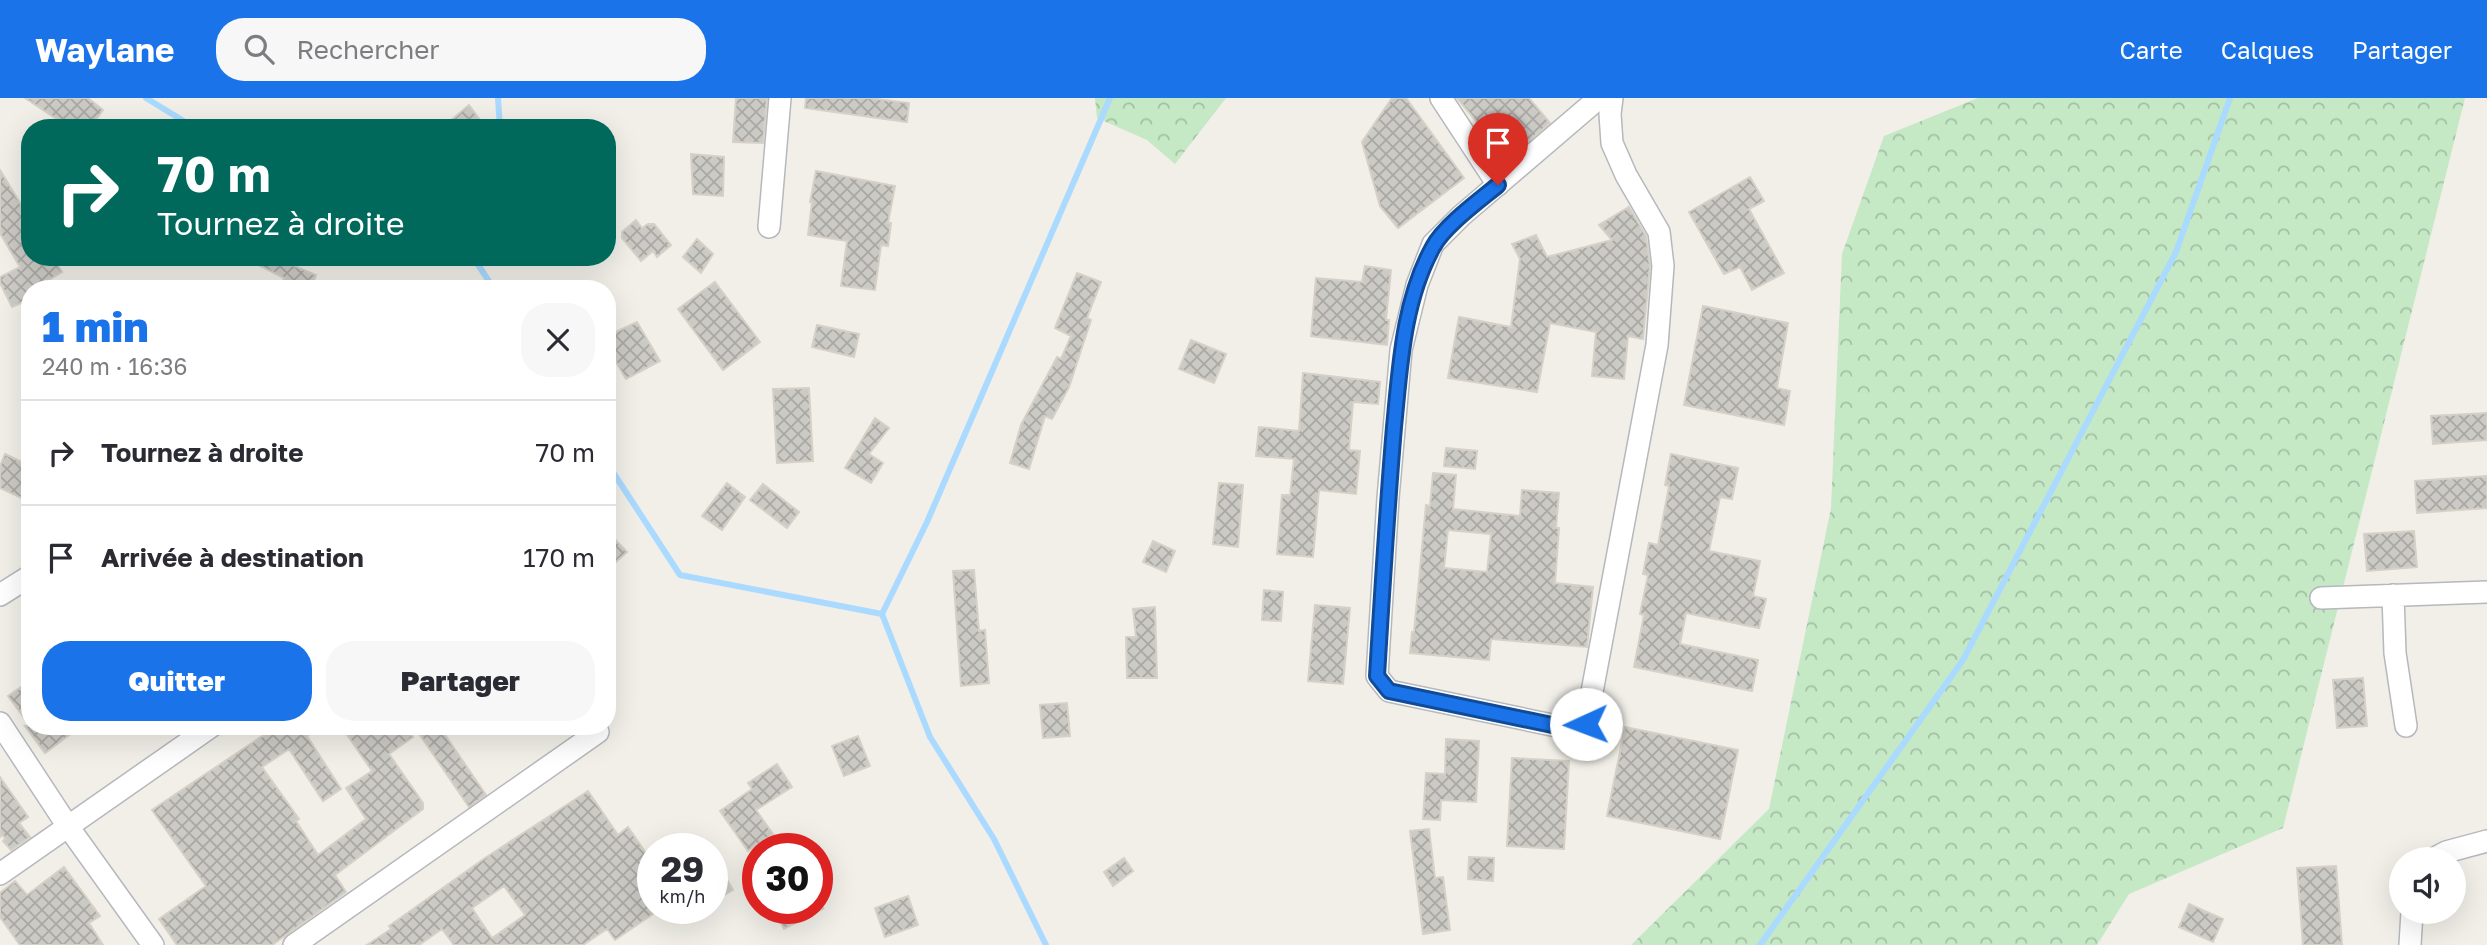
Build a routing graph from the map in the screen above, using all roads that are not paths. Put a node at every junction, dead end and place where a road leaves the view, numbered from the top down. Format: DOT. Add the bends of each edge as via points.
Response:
graph roads {
  1 [pos="780,98"];
  2 [pos="1441,98"];
  3 [pos="1599,98"];
  4 [pos="1612,98"];
  5 [pos="1498,185"];
  6 [pos="769,227"];
  7 [pos="21,582"];
  8 [pos="2487,592"];
  9 [pos="0,595"];
  10 [pos="2393,595"];
  11 [pos="2321,598"];
  12 [pos="0,723"];
  13 [pos="2406,726"];
  14 [pos="199,735"];
  15 [pos="594,735"];
  16 [pos="67,825"];
  17 [pos="2487,841"];
  18 [pos="2465,847"];
  19 [pos="0,874"];
  20 [pos="2411,924"];
  21 [pos="153,945"];
  22 [pos="294,945"];
  23 [pos="2410,945"];
  1 -- 6 [label="street"];
  2 -- 5 [label="street"];
  3 -- 5 [label="street"];
  4 -- 5 [label="street" via="1612,143 1659,232 1663,266 1657,345 1586,724 1576,730 1389,691 1377,676 1401,351 1417,285 1433,244"];
  7 -- 9 [label="street"];
  8 -- 10 [label="street"];
  10 -- 11 [label="street"];
  10 -- 13 [label="street" via="2395,653"];
  12 -- 16 [label="street"];
  14 -- 16 [label="street"];
  15 -- 22 [label="street"];
  16 -- 19 [label="street"];
  16 -- 21 [label="street"];
  17 -- 18 [label="street"];
  20 -- 23 [label="street"];
}
